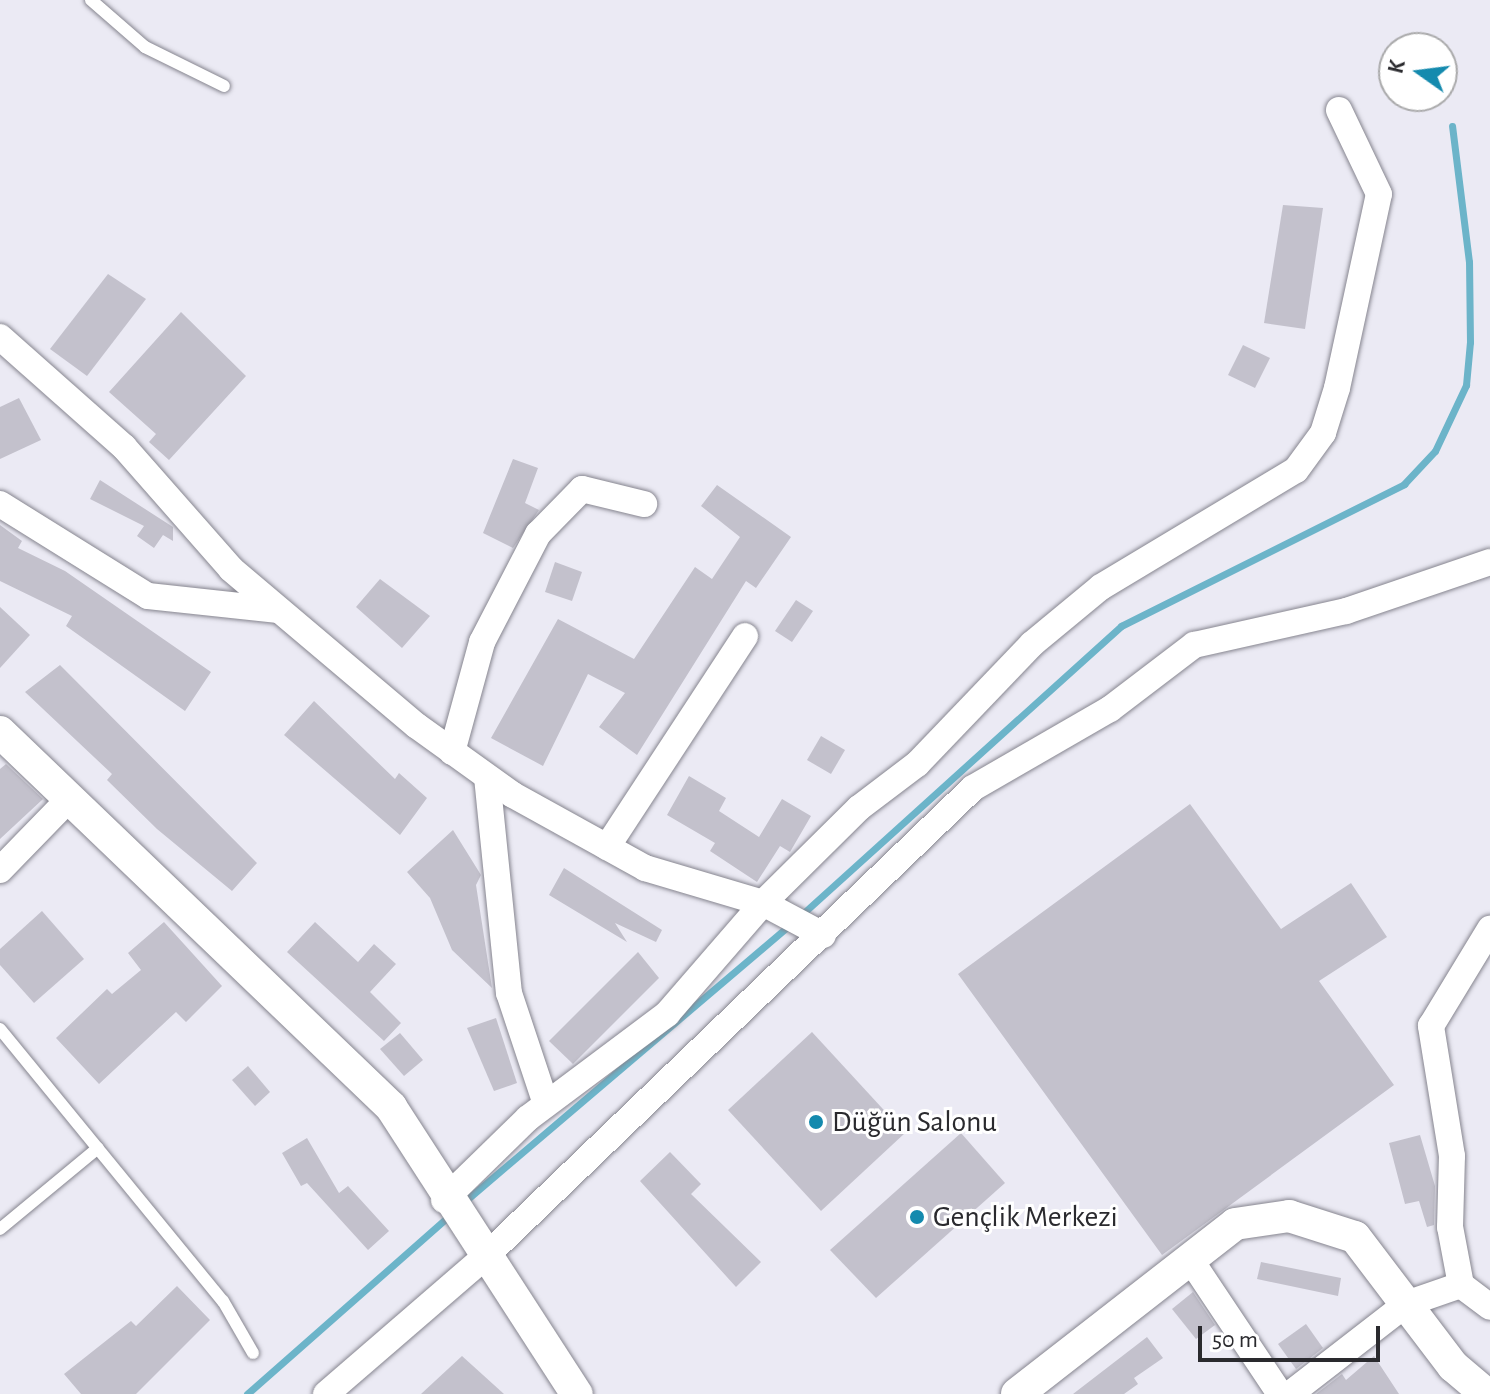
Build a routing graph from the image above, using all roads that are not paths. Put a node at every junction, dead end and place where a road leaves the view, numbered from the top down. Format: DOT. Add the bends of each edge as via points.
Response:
graph roads {
  1 [pos="91,0"];
  2 [pos="224,86"];
  3 [pos="1339,110"];
  4 [pos="0,337"];
  5 [pos="0,504"];
  6 [pos="644,504"];
  7 [pos="1490,562"];
  8 [pos="276,610"];
  9 [pos="745,636"];
  10 [pos="0,732"];
  11 [pos="452,752"];
  12 [pos="487,777"];
  13 [pos="69,799"];
  14 [pos="607,847"];
  15 [pos="0,870"];
  16 [pos="770,906"];
  17 [pos="1490,929"];
  18 [pos="814,931"];
  19 [pos="0,1029"];
  20 [pos="546,1104"];
  21 [pos="98,1148"];
  22 [pos="444,1200"];
  23 [pos="0,1229"];
  24 [pos="481,1251"];
  25 [pos="1190,1259"];
  26 [pos="1461,1285"];
  27 [pos="1406,1304"];
  28 [pos="1490,1307"];
  29 [pos="253,1353"];
  30 [pos="1038,1388"];
  31 [pos="326,1394"];
  32 [pos="577,1394"];
  33 [pos="1280,1394"];
  34 [pos="1290,1394"];
  35 [pos="1486,1394"];
  1 -- 2 [label="lane" via="129,37"];
  3 -- 16 [label="street" via="1379,194 1323,433 1296,470 1066,615"];
  4 -- 8 [label="street" via="124,447"];
  5 -- 8 [label="street" via="148,596"];
  6 -- 11 [label="street" via="582,489 538,534 482,642"];
  7 -- 18 [label="street" via="1346,611 1194,645 1110,709 973,788"];
  8 -- 11 [label="street"];
  9 -- 14 [label="street"];
  10 -- 13 [label="street"];
  11 -- 12 [label="street"];
  12 -- 14 [label="street"];
  12 -- 20 [label="street" via="509,993"];
  13 -- 15 [label="street"];
  13 -- 22 [label="street" via="391,1107"];
  14 -- 16 [label="street" via="645,868"];
  16 -- 18 [label="street"];
  16 -- 20 [label="street" via="667,1014"];
  17 -- 26 [label="street" via="1431,1026 1452,1156 1450,1227"];
  18 -- 24 [label="street"];
  19 -- 21 [label="lane"];
  20 -- 22 [label="street"];
  21 -- 23 [label="lane"];
  21 -- 29 [label="lane" via="233,1314"];
  22 -- 24 [label="street"];
  24 -- 31 [label="street"];
  24 -- 32 [label="street"];
  25 -- 27 [label="street" via="1235,1224 1289,1216 1355,1237"];
  25 -- 30 [label="street"];
  25 -- 33 [label="street"];
  26 -- 27 [label="street"];
  26 -- 28 [label="street"];
  27 -- 34 [label="street"];
  27 -- 35 [label="street" via="1453,1366"];
}
